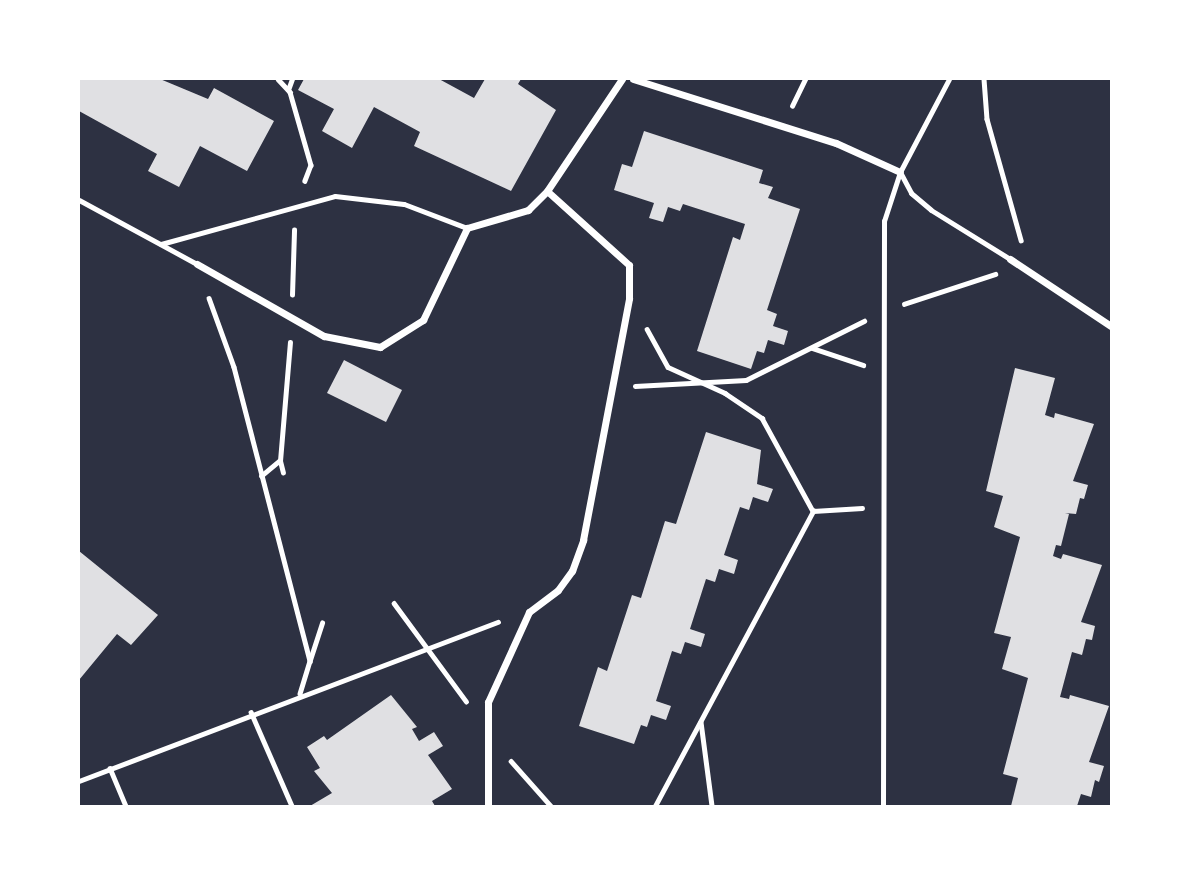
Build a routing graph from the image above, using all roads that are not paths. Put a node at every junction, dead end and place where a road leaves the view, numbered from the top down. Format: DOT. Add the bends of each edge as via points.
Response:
graph roads {
  1 [pos="622,79"];
  2 [pos="633,79"];
  3 [pos="949,79"];
  4 [pos="900,172"];
  5 [pos="547,191"];
  6 [pos="79,200"];
  7 [pos="467,228"];
  8 [pos="162,244"];
  9 [pos="1010,259"];
  10 [pos="197,264"];
  11 [pos="1111,326"];
  12 [pos="488,806"];
  13 [pos="883,806"];
  1 -- 5 [label="street"];
  2 -- 4 [label="street" via="836,143"];
  3 -- 4 [label="lane"];
  4 -- 9 [label="lane" via="911,193 931,210"];
  4 -- 13 [label="lane" via="884,220 881,313"];
  5 -- 7 [label="street" via="528,210"];
  5 -- 12 [label="street" via="629,265 629,298 583,540 572,571 558,590 529,612 488,702"];
  6 -- 8 [label="lane"];
  7 -- 8 [label="lane" via="404,204 335,196"];
  7 -- 10 [label="street" via="424,320 380,347 324,336"];
  8 -- 10 [label="lane"];
  9 -- 11 [label="street"];
}
